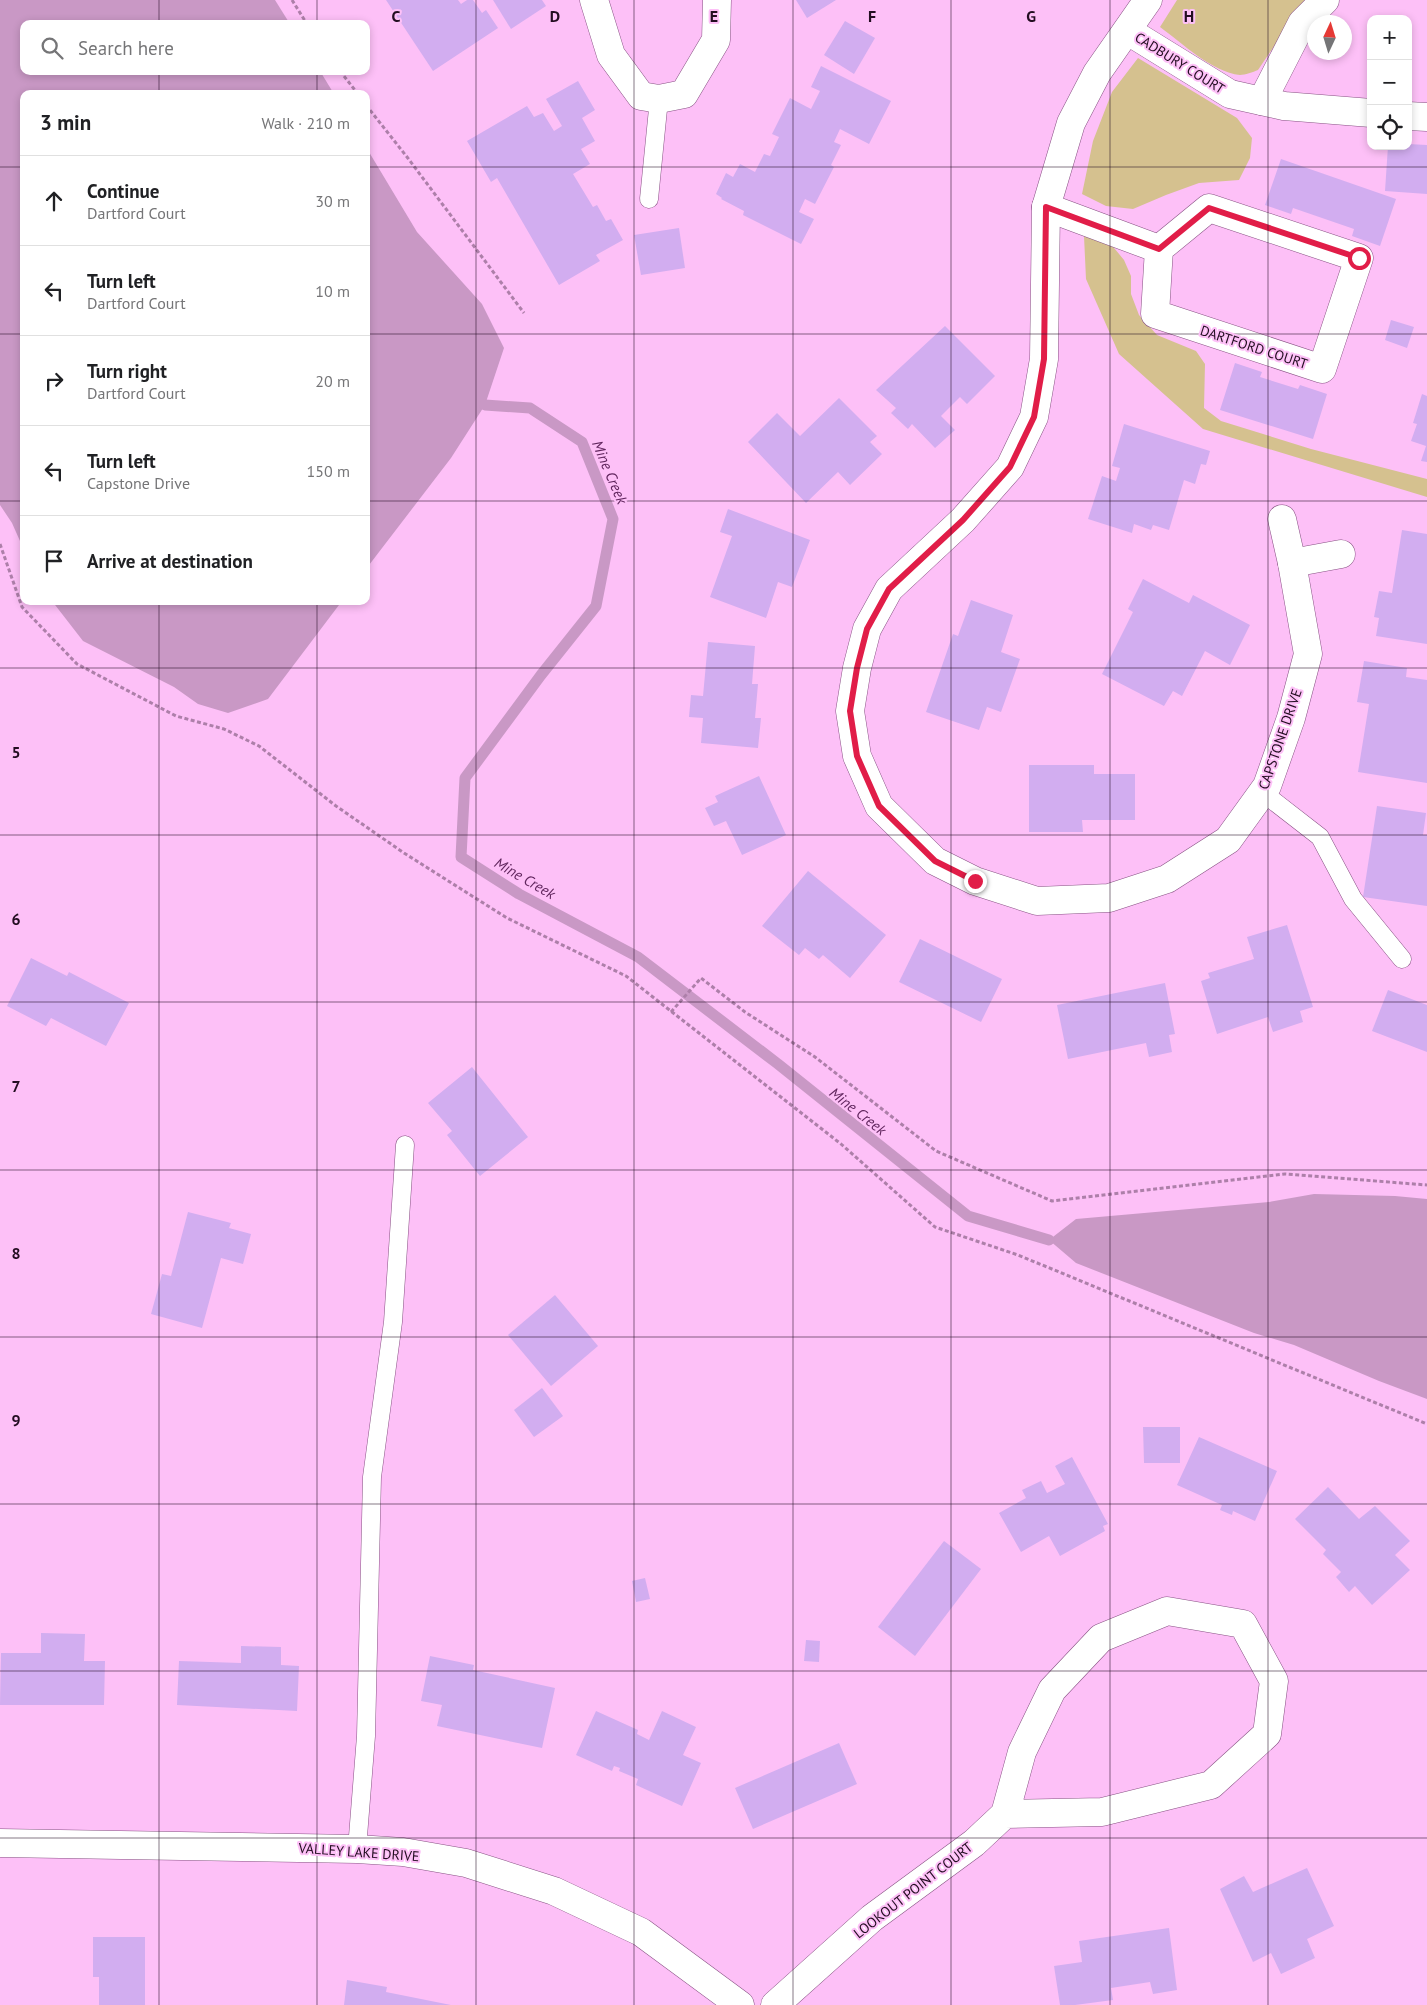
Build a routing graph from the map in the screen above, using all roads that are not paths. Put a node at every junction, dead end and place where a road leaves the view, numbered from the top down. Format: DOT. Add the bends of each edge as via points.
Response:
graph roads {
  1 [pos="594,0"];
  2 [pos="717,0"];
  3 [pos="1148,0"];
  4 [pos="1325,0"];
  5 [pos="1128,31"];
  6 [pos="659,99"];
  7 [pos="1262,101"];
  8 [pos="1367,113"];
  9 [pos="1412,116"];
  10 [pos="1427,117"];
  11 [pos="649,199"];
  12 [pos="1046,207"];
  13 [pos="1159,249"];
  14 [pos="1282,519"];
  15 [pos="1341,554"];
  16 [pos="1292,564"];
  17 [pos="1262,792"];
  18 [pos="1402,960"];
  19 [pos="405,1145"];
  20 [pos="1005,1814"];
  21 [pos="0,1843"];
  22 [pos="358,1849"];
  23 [pos="740,2005"];
  24 [pos="775,2005"];
  1 -- 6 [label="street" via="611,55 641,96"];
  2 -- 6 [label="street" via="716,40 689,87 684,94"];
  3 -- 5 [label="street, CAPSTONE DRIVE"];
  4 -- 7 [label="street" via="1302,23"];
  5 -- 7 [label="street, CADBURY COURT" via="1230,94"];
  5 -- 12 [label="street, CAPSTONE DRIVE" via="1097,73 1070,123"];
  6 -- 11 [label="lane"];
  7 -- 8 [label="street, CADBURY COURT" via="1284,106"];
  9 -- 10 [label="street"];
  12 -- 13 [label="street"];
  12 -- 17 [label="street, CAPSTONE DRIVE" via="1044,359 1034,417 1010,467 963,520 889,589 867,629 850,711 857,756 879,806 935,861 975,881 1037,901 1109,898 1167,879 1228,840"];
  13 -- 13 [label="street, DARTFORD COURT" via="1155,314 1322,369 1359,258 1209,208"];
  14 -- 16 [label="street, CAPSTONE DRIVE"];
  15 -- 16 [label="street"];
  16 -- 17 [label="street, CAPSTONE DRIVE" via="1308,654 1291,718"];
  17 -- 18 [label="lane" via="1320,837 1353,899"];
  19 -- 22 [label="lane" via="393,1322 372,1477 366,1736"];
  20 -- 20 [label="street" via="1102,1812 1211,1785 1267,1734 1274,1681 1243,1624 1167,1611 1101,1638 1052,1690 1022,1752"];
  20 -- 24 [label="street, LOOKOUT POINT COURT" via="974,1843 872,1918"];
  21 -- 22 [label="street, VALLEY LAKE DRIVE"];
  22 -- 23 [label="street, VALLEY LAKE DRIVE" via="403,1852 466,1863 554,1891 641,1932"];
}
